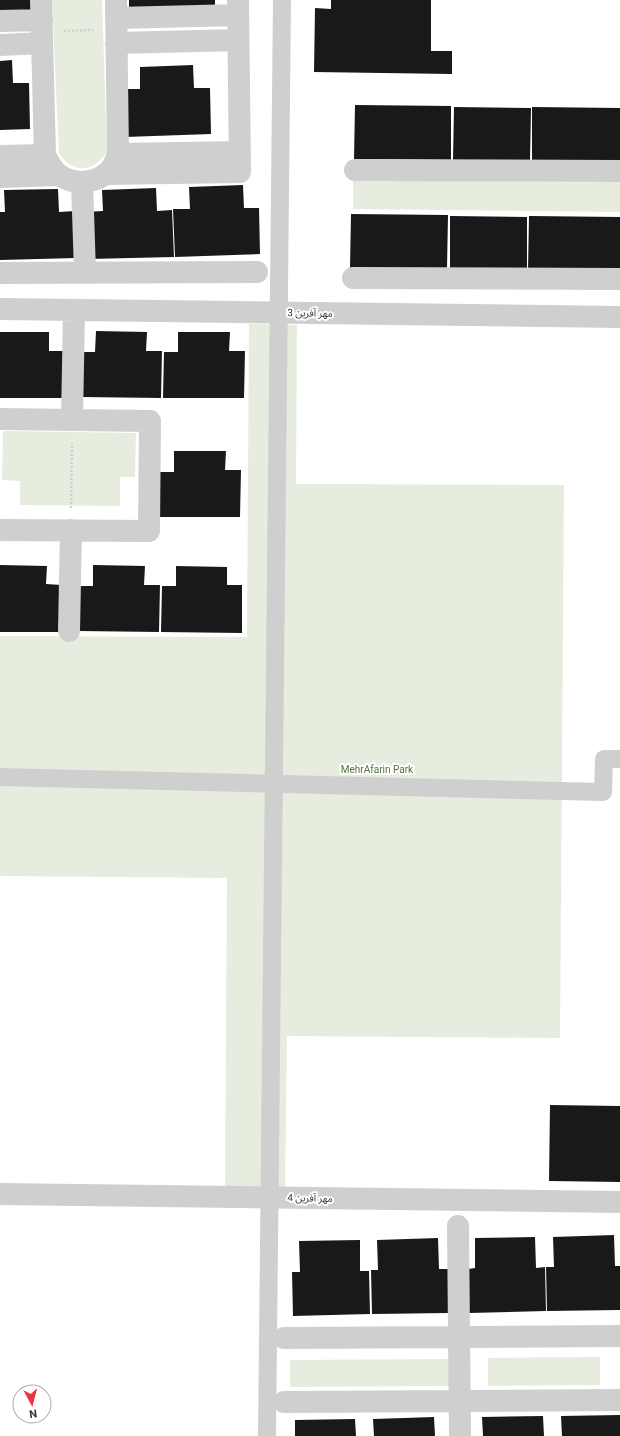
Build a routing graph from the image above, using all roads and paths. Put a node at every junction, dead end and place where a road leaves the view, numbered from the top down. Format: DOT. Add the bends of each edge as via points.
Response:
graph roads {
  1 [pos="282,0"];
  2 [pos="238,8"];
  3 [pos="0,21"];
  4 [pos="116,22"];
  5 [pos="42,24"];
  6 [pos="238,40"];
  7 [pos="0,45"];
  8 [pos="118,154"];
  9 [pos="45,155"];
  10 [pos="0,156"];
  11 [pos="240,162"];
  12 [pos="355,170"];
  13 [pos="620,171"];
  14 [pos="105,174"];
  15 [pos="59,175"];
  16 [pos="0,177"];
  17 [pos="82,182"];
  18 [pos="85,272"];
  19 [pos="257,272"];
  20 [pos="0,273"];
  21 [pos="353,278"];
  22 [pos="620,279"];
  23 [pos="0,309"];
  24 [pos="74,310"];
  25 [pos="279,313"];
  26 [pos="620,317"];
  27 [pos="0,419"];
  28 [pos="72,420"];
  29 [pos="0,530"];
  30 [pos="70,530"];
  31 [pos="69,630"];
  32 [pos="620,759"];
  33 [pos="0,777"];
  34 [pos="274,784"];
  35 [pos="0,1194"];
  36 [pos="270,1198"];
  37 [pos="620,1202"];
  38 [pos="458,1226"];
  39 [pos="620,1336"];
  40 [pos="459,1337"];
  41 [pos="284,1338"];
  42 [pos="620,1400"];
  43 [pos="460,1401"];
  44 [pos="284,1402"];
  45 [pos="268,1436"];
  46 [pos="460,1436"];
  1 -- 25 [label="street"];
  2 -- 4 [label="street"];
  2 -- 6 [label="street"];
  3 -- 5 [label="street"];
  4 -- 5 [label="path"];
  4 -- 6 [label="street"];
  4 -- 8 [label="street"];
  5 -- 7 [label="street"];
  5 -- 9 [label="street"];
  6 -- 11 [label="street"];
  8 -- 11 [label="street"];
  8 -- 14 [label="street"];
  9 -- 10 [label="street"];
  9 -- 15 [label="street" via="50,166"];
  11 -- 14 [label="street"];
  12 -- 13 [label="street"];
  14 -- 17 [label="street" via="94,180"];
  15 -- 16 [label="street"];
  15 -- 17 [label="street"];
  17 -- 18 [label="street"];
  18 -- 19 [label="street"];
  18 -- 20 [label="street"];
  21 -- 22 [label="street"];
  23 -- 24 [label="street, مهر آفرین 3"];
  24 -- 25 [label="street, مهر آفرین 3"];
  24 -- 28 [label="street"];
  25 -- 26 [label="street, مهر آفرین 3"];
  25 -- 34 [label="street"];
  27 -- 28 [label="street"];
  28 -- 30 [label="path"];
  28 -- 30 [label="street" via="150,421 148,531"];
  29 -- 30 [label="street"];
  30 -- 31 [label="street"];
  32 -- 34 [label="street" via="604,759 603,792"];
  33 -- 34 [label="street"];
  34 -- 36 [label="street"];
  35 -- 36 [label="street, مهر آفرین 4"];
  36 -- 37 [label="street, مهر آفرین 4"];
  36 -- 45 [label="street"];
  38 -- 40 [label="street"];
  39 -- 40 [label="street"];
  40 -- 41 [label="street"];
  40 -- 43 [label="street"];
  42 -- 43 [label="street"];
  43 -- 44 [label="street"];
  43 -- 46 [label="street"];
}
